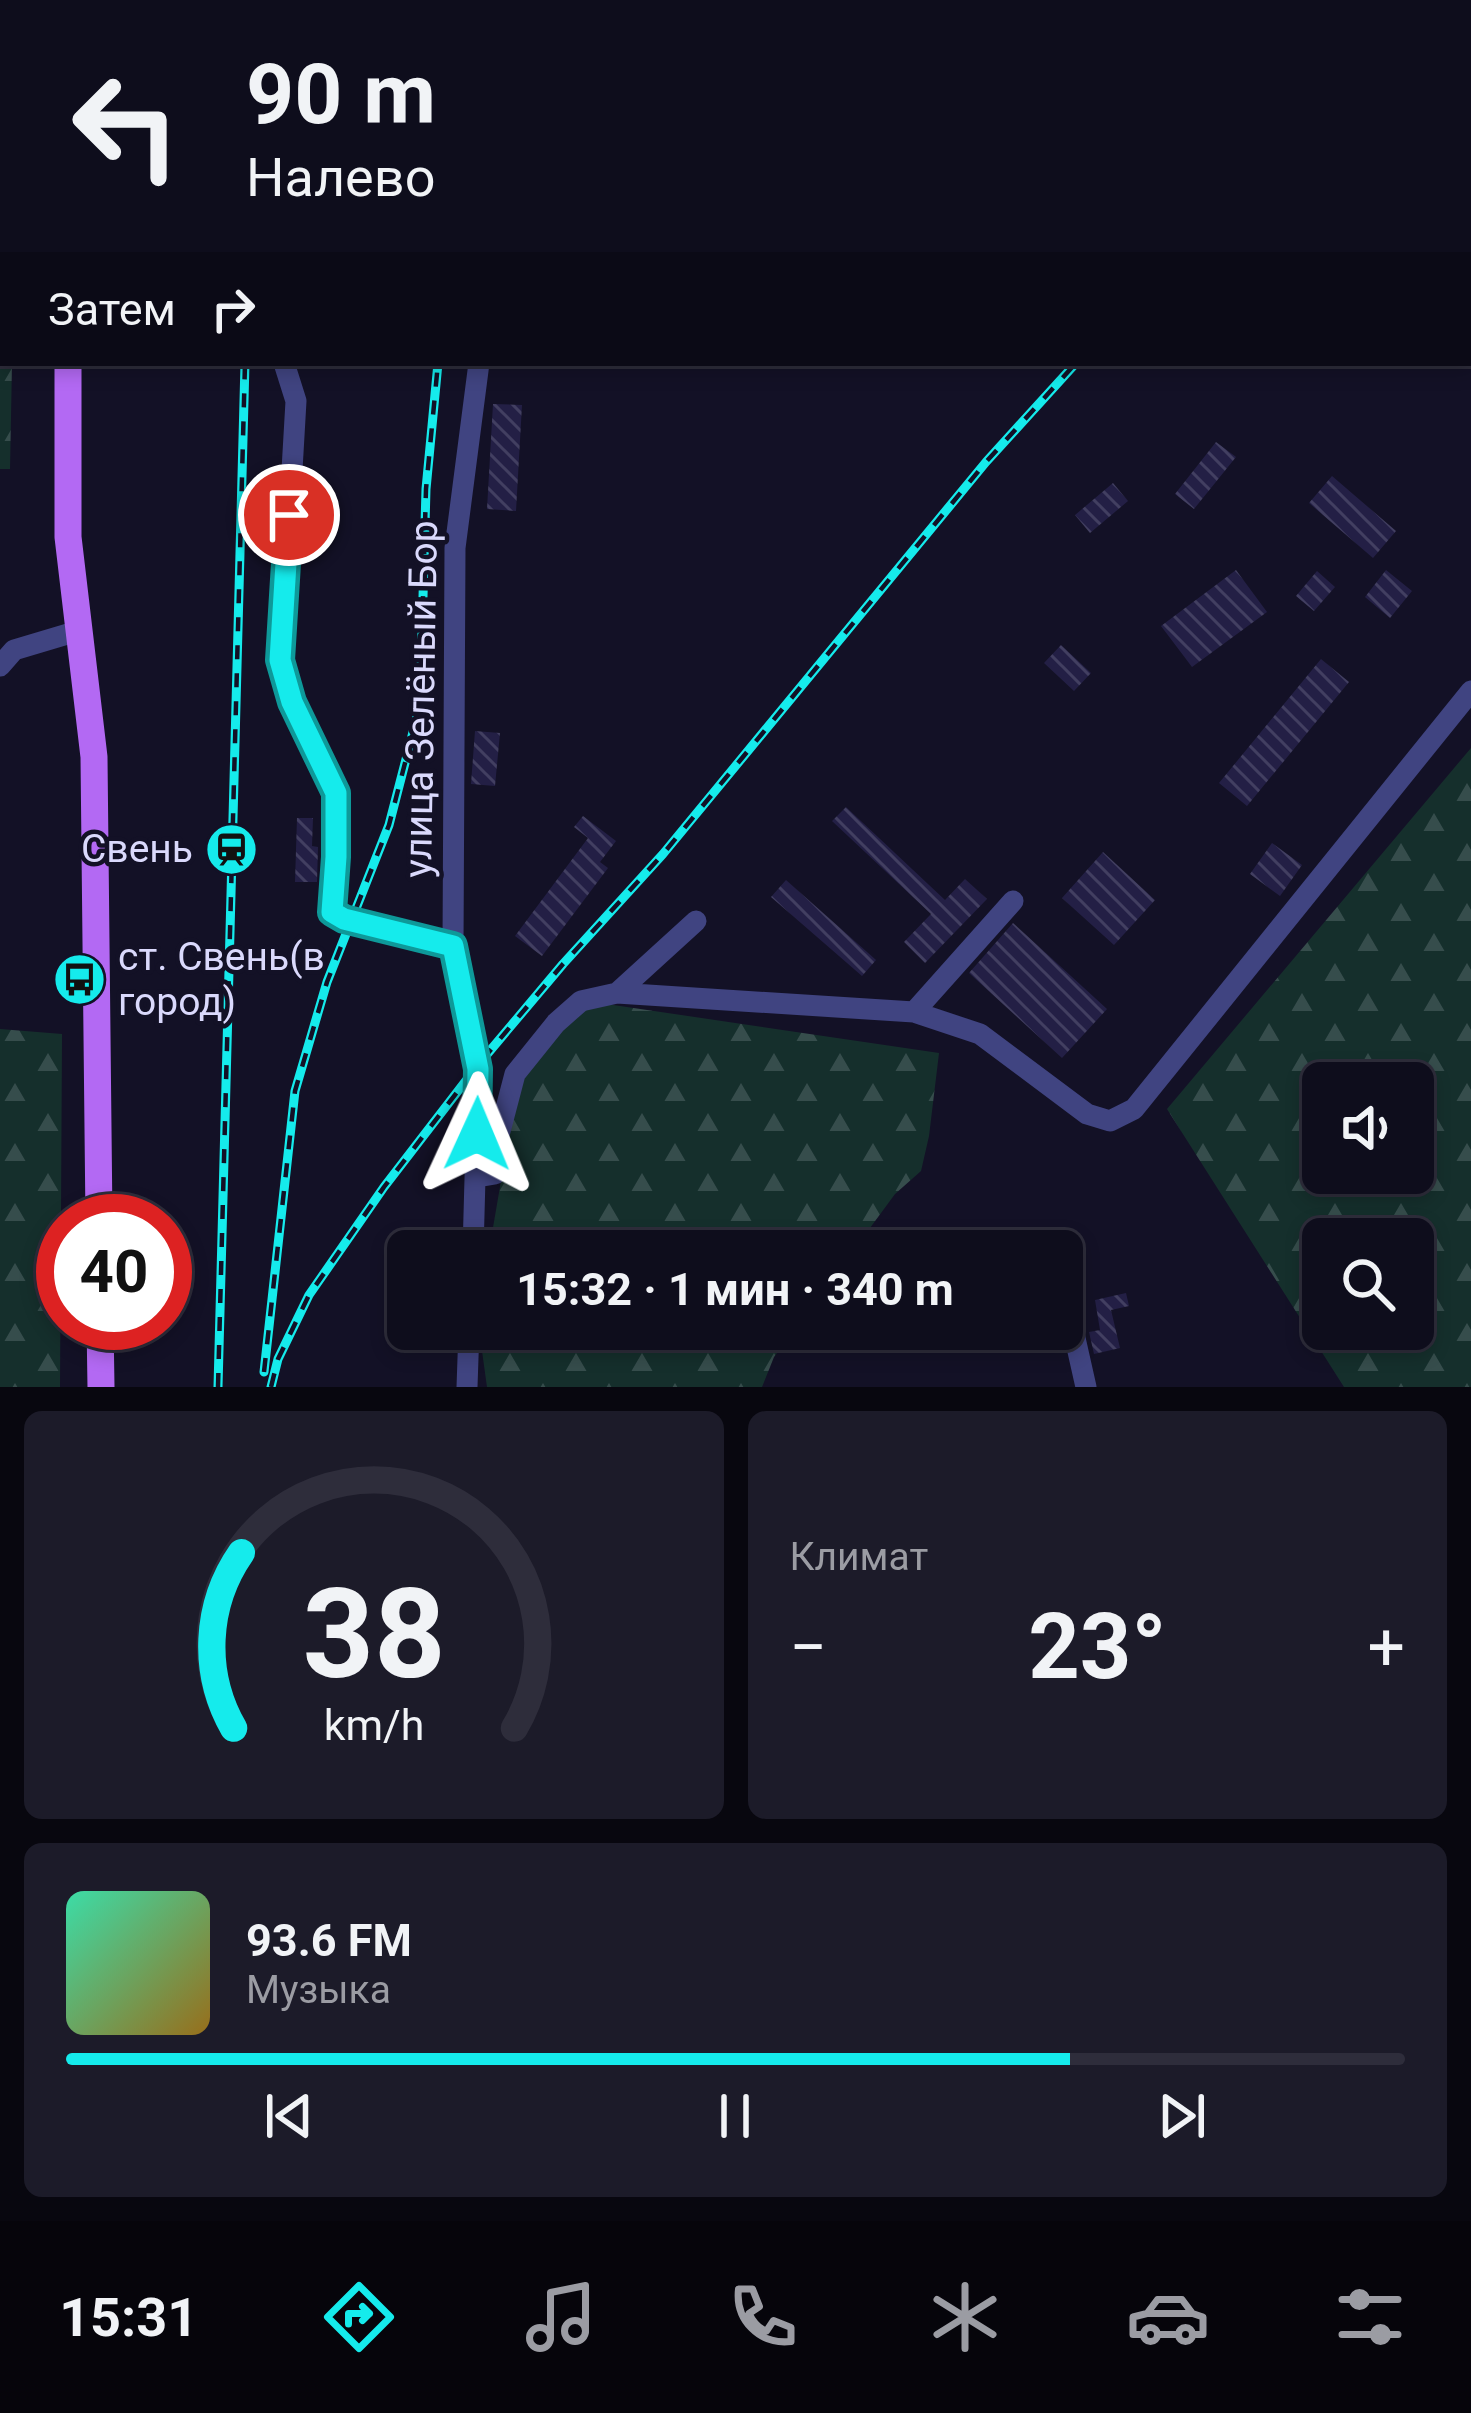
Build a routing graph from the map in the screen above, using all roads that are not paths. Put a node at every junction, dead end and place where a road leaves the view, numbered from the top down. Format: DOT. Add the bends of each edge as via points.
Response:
graph roads {
  1 [pos="68,366"];
  2 [pos="285,366"];
  3 [pos="478,366"];
  4 [pos="81,630"];
  5 [pos="0,667"];
  6 [pos="1471,691"];
  7 [pos="1013,901"];
  8 [pos="696,921"];
  9 [pos="453,946"];
  10 [pos="617,993"];
  11 [pos="914,1012"];
  12 [pos="477,1177"];
  13 [pos="99,1194"];
  14 [pos="474,1230"];
  15 [pos="100,1350"];
  16 [pos="468,1350"];
  17 [pos="1078,1350"];
  18 [pos="101,1387"];
  19 [pos="467,1387"];
  20 [pos="1086,1387"];
  1 -- 4 [label="main road" via="68,538"];
  2 -- 9 [label="street" via="296,401 280,660 336,793 331,907 336,916"];
  3 -- 9 [label="street, улица Зелёный Бор" via="455,548"];
  4 -- 5 [label="street" via="14,650"];
  4 -- 13 [label="main road" via="94,758"];
  6 -- 11 [label="street" via="1134,1109 1110,1120 1087,1114 980,1034"];
  7 -- 11 [label="street"];
  8 -- 10 [label="street"];
  9 -- 12 [label="street, улица Зелёный Бор" via="478,1069"];
  10 -- 11 [label="street"];
  10 -- 12 [label="street" via="580,1001 514,1074 495,1174"];
  12 -- 14 [label="street, улица Зелёный Бор"];
  15 -- 18 [label="main road"];
  16 -- 19 [label="street"];
  17 -- 20 [label="street"];
}
